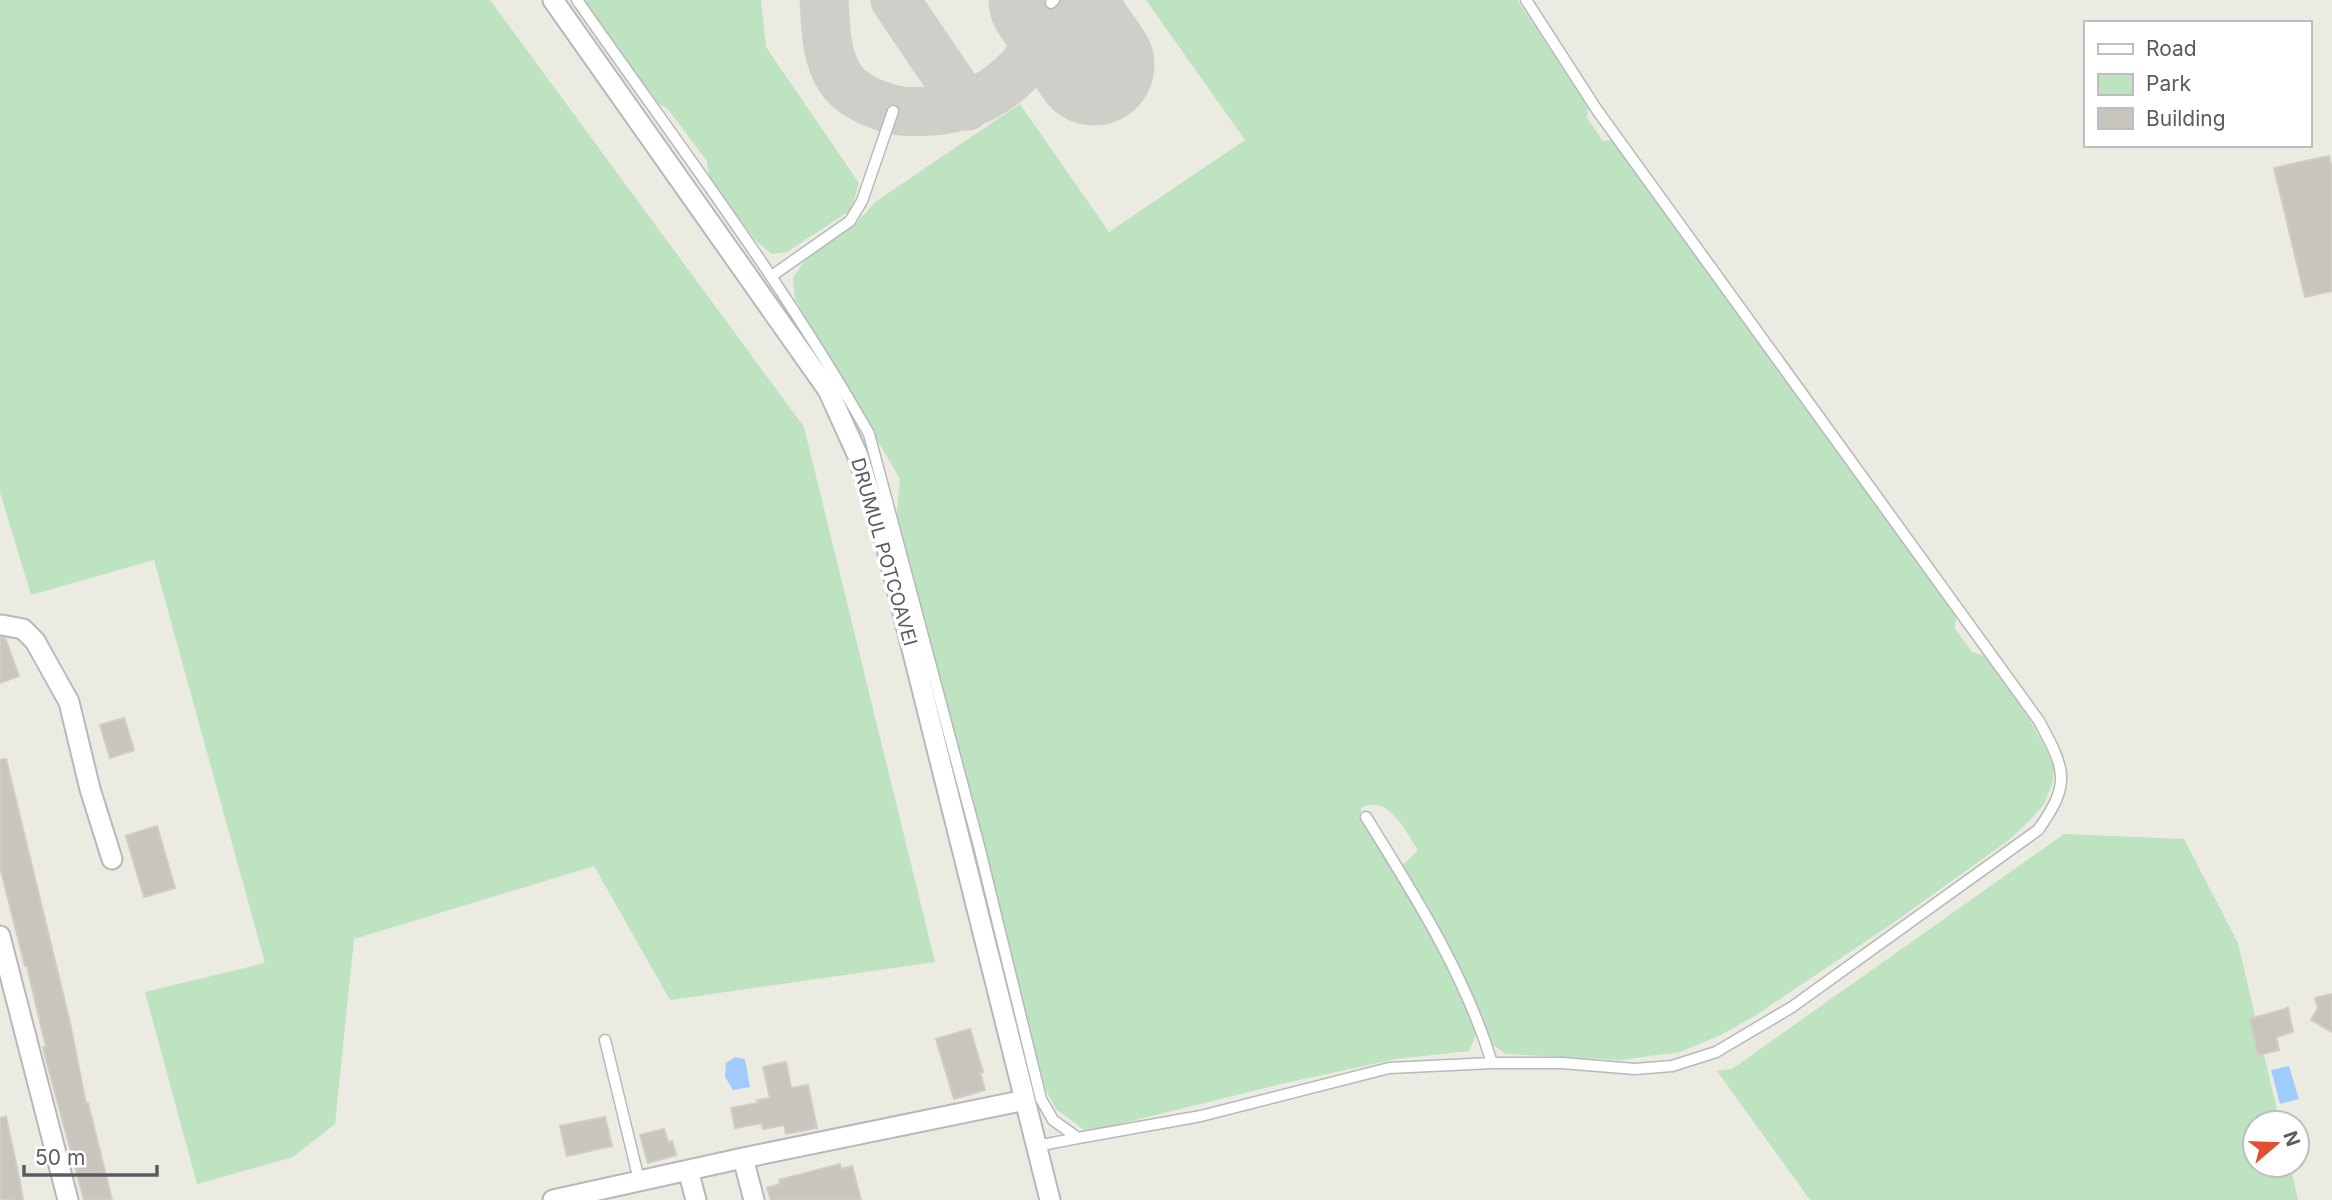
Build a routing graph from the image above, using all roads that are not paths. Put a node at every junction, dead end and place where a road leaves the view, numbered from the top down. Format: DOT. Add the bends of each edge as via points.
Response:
graph roads {
  1 [pos="553,0"];
  2 [pos="577,0"];
  3 [pos="1525,0"];
  4 [pos="893,111"];
  5 [pos="773,275"];
  6 [pos="1,620"];
  7 [pos="1366,817"];
  8 [pos="112,859"];
  9 [pos="0,936"];
  10 [pos="605,1040"];
  11 [pos="1492,1063"];
  12 [pos="1025,1100"];
  13 [pos="1077,1138"];
  14 [pos="1037,1146"];
  15 [pos="743,1158"];
  16 [pos="688,1170"];
  17 [pos="639,1180"];
  18 [pos="68,1200"];
  19 [pos="553,1200"];
  20 [pos="696,1200"];
  21 [pos="754,1200"];
  22 [pos="1050,1200"];
  1 -- 12 [label="street, DRUMUL POTCOAVEI" via="828,390 858,456 886,545"];
  2 -- 5 [label="lane"];
  3 -- 11 [label="lane" via="1597,110 2039,721 2058,756 2063,781 2055,808 2038,830 1792,1007 1716,1052 1672,1066 1635,1069"];
  4 -- 5 [label="lane" via="862,201 850,221"];
  5 -- 13 [label="lane" via="869,434 1041,1099 1053,1121"];
  6 -- 8 [label="street" via="23,629 35,641 69,702"];
  7 -- 11 [label="lane" via="1441,940"];
  9 -- 18 [label="street"];
  10 -- 17 [label="lane"];
  11 -- 13 [label="lane" via="1389,1068 1201,1116"];
  12 -- 14 [label="street, DRUMUL POTCOAVEI"];
  12 -- 15 [label="street"];
  13 -- 14 [label="lane"];
  14 -- 22 [label="street, DRUMUL POTCOAVEI"];
  15 -- 16 [label="street"];
  15 -- 21 [label="street"];
  16 -- 17 [label="street"];
  16 -- 20 [label="street"];
  17 -- 19 [label="street"];
}
